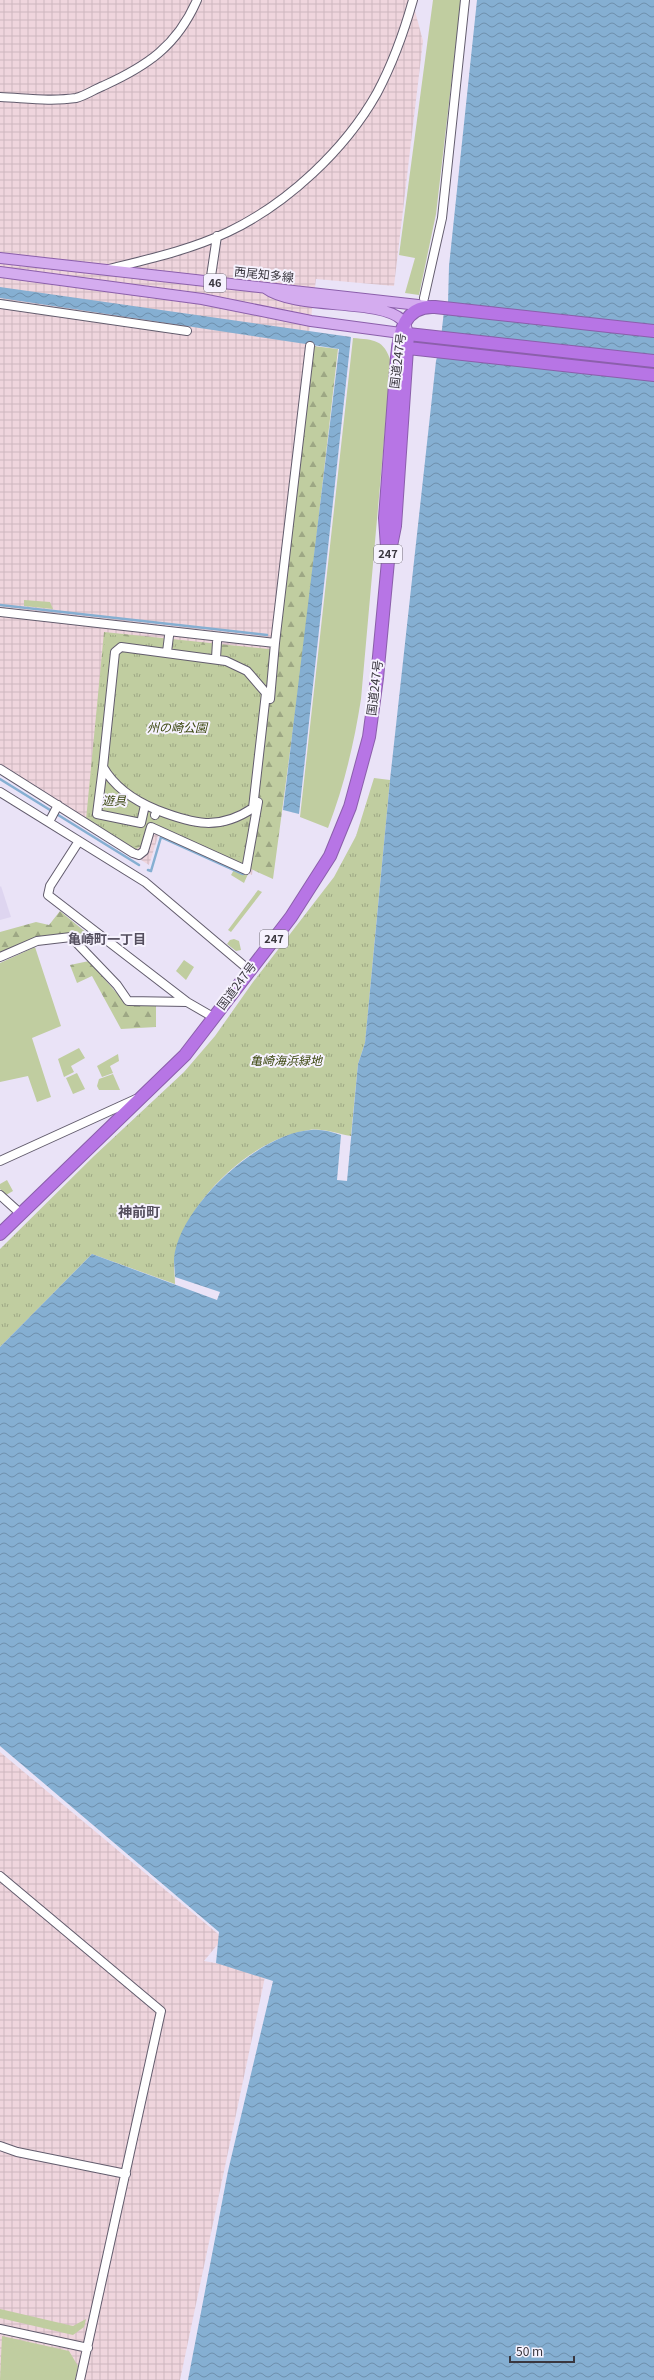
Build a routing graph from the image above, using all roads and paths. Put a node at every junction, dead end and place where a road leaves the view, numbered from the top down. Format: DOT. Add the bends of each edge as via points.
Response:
graph roads {
  1 [pos="197,0"];
  2 [pos="414,0"];
  3 [pos="465,0"];
  4 [pos="0,97"];
  5 [pos="217,236"];
  6 [pos="0,258"];
  7 [pos="106,270"];
  8 [pos="0,272"];
  9 [pos="210,283"];
  10 [pos="265,288"];
  11 [pos="0,304"];
  12 [pos="429,304"];
  13 [pos="404,322"];
  14 [pos="187,331"];
  15 [pos="654,331"];
  16 [pos="404,334"];
  17 [pos="310,346"];
  18 [pos="408,348"];
  19 [pos="654,361"];
  20 [pos="654,374"];
  21 [pos="388,561"];
  22 [pos="0,612"];
  23 [pos="169,636"];
  24 [pos="217,642"];
  25 [pos="275,643"];
  26 [pos="167,652"];
  27 [pos="216,658"];
  28 [pos="103,767"];
  29 [pos="0,769"];
  30 [pos="0,792"];
  31 [pos="145,805"];
  32 [pos="56,808"];
  33 [pos="49,822"];
  34 [pos="79,841"];
  35 [pos="0,957"];
  36 [pos="249,970"];
  37 [pos="187,1002"];
  38 [pos="213,1017"];
  39 [pos="140,1098"];
  40 [pos="0,1161"];
  41 [pos="0,1195"];
  42 [pos="21,1214"];
  43 [pos="0,1234"];
  44 [pos="0,1876"];
  45 [pos="0,2146"];
  46 [pos="126,2174"];
  47 [pos="0,2329"];
  48 [pos="88,2348"];
  49 [pos="80,2380"];
  1 -- 4 [label="street" via="180,30 165,49 129,74 77,97 49,101"];
  2 -- 5 [label="street" via="400,44 376,94 358,122 322,165 280,202"];
  3 -- 12 [label="street" via="442,218"];
  5 -- 7 [label="street" via="177,251"];
  5 -- 9 [label="street"];
  6 -- 7 [label="main road, 西尾知多線 / 46"];
  7 -- 9 [label="main road, 西尾知多線 / 46"];
  8 -- 16 [label="main road, 46" via="202,299 311,321"];
  9 -- 10 [label="main road, 西尾知多線 / 46"];
  10 -- 12 [label="main road, 西尾知多線 / 46"];
  10 -- 13 [label="main road, 46" via="272,294 306,301 391,313"];
  11 -- 14 [label="street"];
  12 -- 13 [label="highway, 国道247号 / 247" via="413,312"];
  12 -- 15 [label="highway, 国道247号 / 247"];
  13 -- 16 [label="highway, 国道247号 / 247"];
  16 -- 18 [label="highway, 国道247号 / 247"];
  16 -- 19 [label="highway, 国道247号"];
  16 -- 21 [label="highway, 国道247号 / 247" via="385,518"];
  17 -- 25 [label="street"];
  18 -- 20 [label="highway, 国道247号"];
  18 -- 21 [label="highway, 国道247号 / 247" via="395,526"];
  21 -- 36 [label="highway, 国道247号 / 247" via="369,737 350,807 338,839 320,873"];
  22 -- 25 [label="street"];
  23 -- 26 [label="street"];
  24 -- 27 [label="street"];
  25 -- 32 [label="street" via="260,793 246,870 151,827 144,851 139,855"];
  26 -- 27 [label="street"];
  26 -- 28 [label="street" via="121,647 115,652"];
  27 -- 31 [label="street" via="240,667 266,693 253,808 236,818 218,824 194,823 156,812"];
  28 -- 31 [label="street" via="118,786"];
  28 -- 31 [label="street" via="97,814 141,823"];
  29 -- 32 [label="street"];
  30 -- 33 [label="street"];
  32 -- 33 [label="street"];
  33 -- 34 [label="street"];
  34 -- 36 [label="street" via="145,882"];
  34 -- 37 [label="street" via="50,886 48,895"];
  35 -- 37 [label="street" via="37,941 71,937 117,985 128,1001"];
  36 -- 38 [label="highway, 国道247号 / 247"];
  37 -- 38 [label="street"];
  38 -- 39 [label="highway, 国道247号 / 247" via="168,1073"];
  39 -- 40 [label="street"];
  39 -- 42 [label="highway, 国道247号 / 247"];
  41 -- 42 [label="street"];
  42 -- 43 [label="highway, 国道247号 / 247"];
  44 -- 46 [label="street" via="161,2011"];
  45 -- 46 [label="street" via="17,2152"];
  46 -- 48 [label="street"];
  47 -- 48 [label="street"];
  48 -- 49 [label="street"];
}
